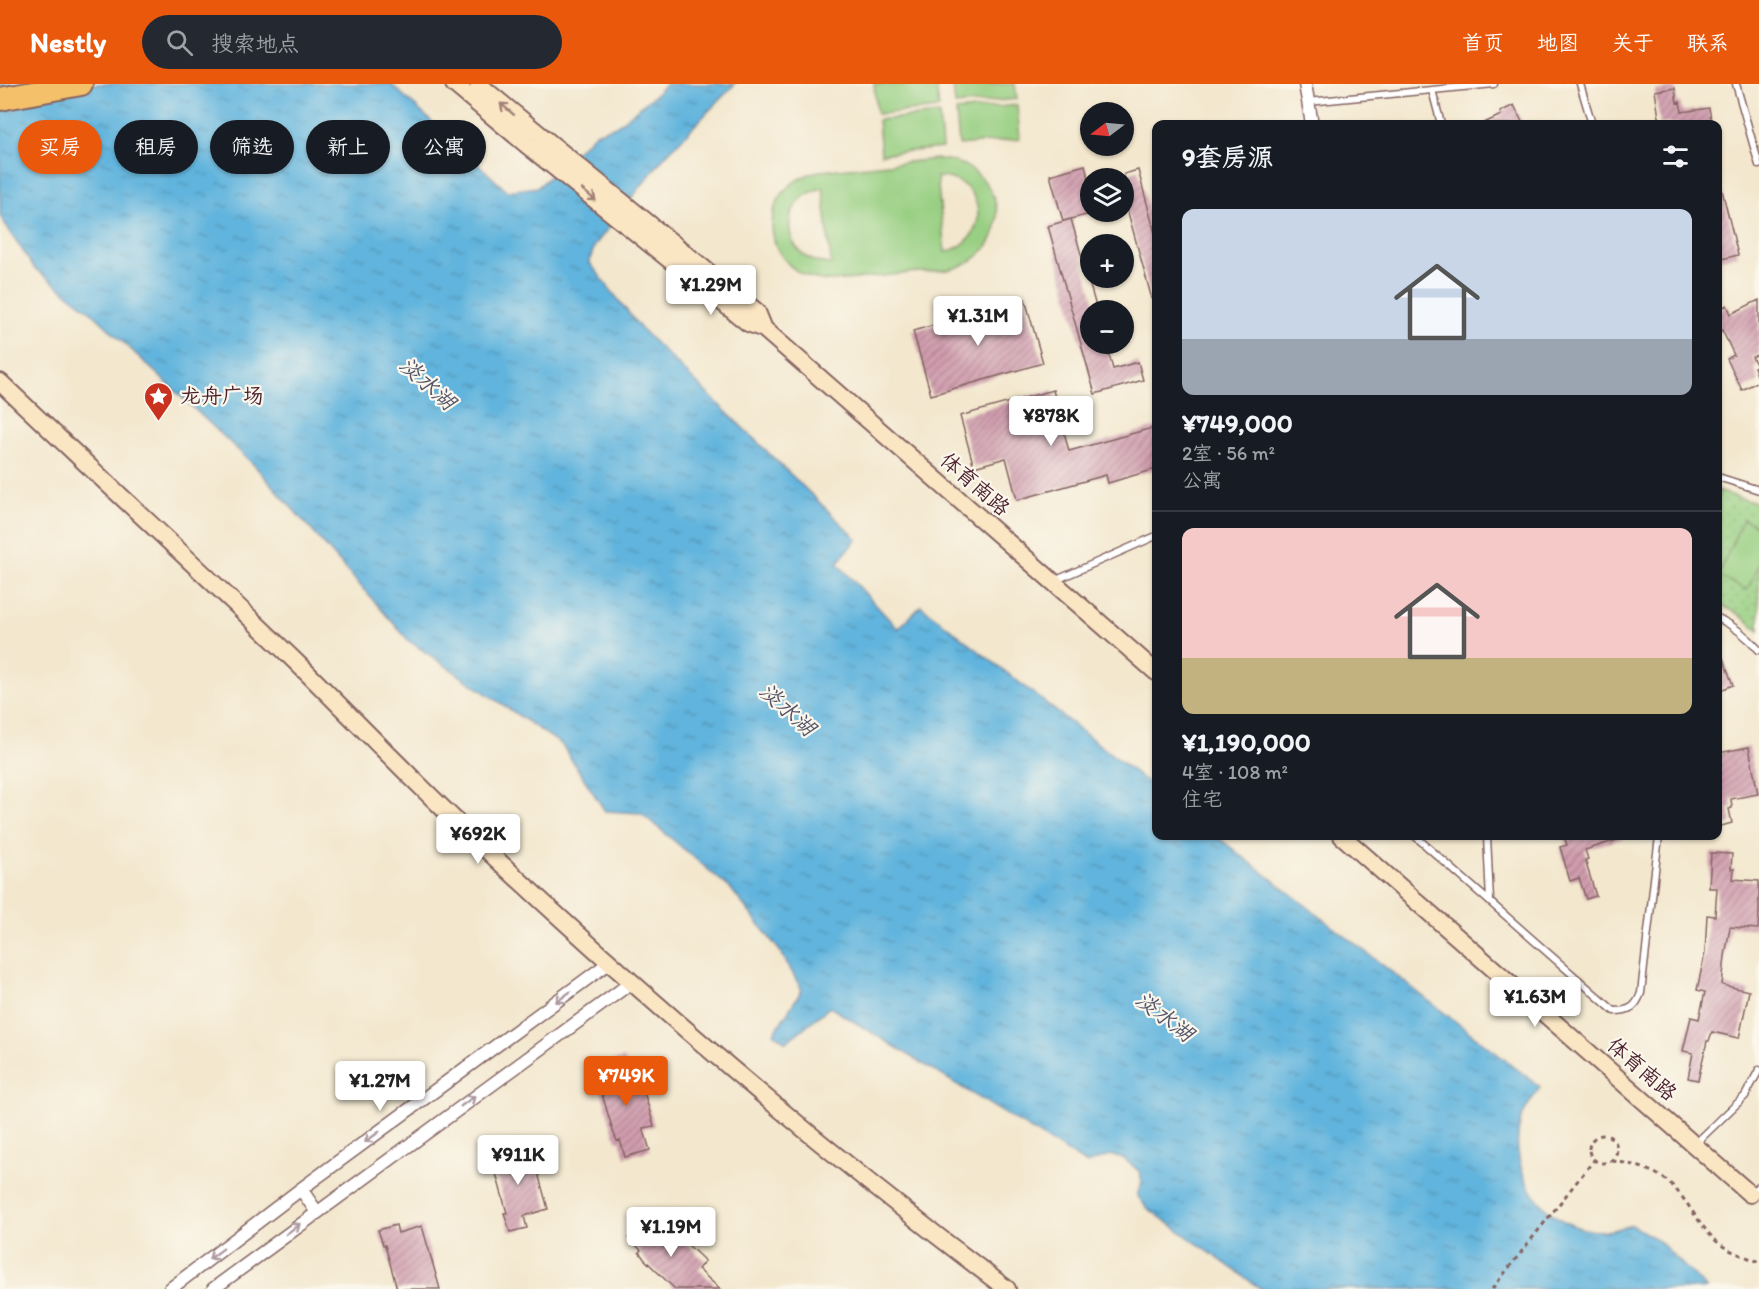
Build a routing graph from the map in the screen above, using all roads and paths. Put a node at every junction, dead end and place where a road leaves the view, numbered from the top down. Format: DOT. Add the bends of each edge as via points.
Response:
graph roads {
  1 [pos="81,84"];
  2 [pos="454,84"];
  3 [pos="478,84"];
  4 [pos="1305,84"];
  5 [pos="1494,84"];
  6 [pos="1580,84"];
  7 [pos="1736,84"];
  8 [pos="1432,90"];
  9 [pos="0,99"];
  10 [pos="1308,102"];
  11 [pos="1311,120"];
  12 [pos="1441,120"];
  13 [pos="1591,120"];
  14 [pos="532,139"];
  15 [pos="1759,165"];
  16 [pos="0,382"];
  17 [pos="1722,478"];
  18 [pos="1759,490"];
  19 [pos="1152,538"];
  20 [pos="1053,582"];
  21 [pos="1722,620"];
  22 [pos="1759,650"];
  23 [pos="1152,669"];
  24 [pos="1347,840"];
  25 [pos="1420,840"];
  26 [pos="1487,840"];
  27 [pos="1659,840"];
  28 [pos="1490,901"];
  29 [pos="610,962"];
  30 [pos="632,982"];
  31 [pos="1759,1070"];
  32 [pos="1694,1145"];
  33 [pos="1594,1160"];
  34 [pos="1612,1161"];
  35 [pos="301,1189"];
  36 [pos="1756,1192"];
  37 [pos="316,1211"];
  38 [pos="1759,1258"];
  39 [pos="170,1289"];
  40 [pos="213,1289"];
  41 [pos="1007,1289"];
  42 [pos="1492,1289"];
  1 -- 9 [label="highway"];
  2 -- 14 [label="street, 体育南路"];
  14 -- 3 [label="street, 体育南路, one-way"];
  4 -- 10 [label="street"];
  5 -- 8 [label="lane"];
  6 -- 13 [label="lane"];
  7 -- 15 [label="lane"];
  8 -- 10 [label="lane"];
  8 -- 12 [label="lane"];
  10 -- 11 [label="street"];
  14 -- 20 [label="street, 体育南路" via="683,260 748,323 764,329"];
  16 -- 29 [label="street" via="296,662 476,840"];
  17 -- 18 [label="lane"];
  19 -- 20 [label="lane"];
  20 -- 23 [label="street, 体育南路"];
  21 -- 22 [label="lane"];
  24 -- 32 [label="street, 体育南路"];
  25 -- 28 [label="lane"];
  26 -- 28 [label="lane"];
  27 -- 28 [label="lane" via="1641,993 1637,1004 1627,1011 1614,1011"];
  29 -- 30 [label="street"];
  29 -- 35 [label="street, one-way"];
  37 -- 30 [label="street, one-way"];
  30 -- 41 [label="street" via="768,1101"];
  31 -- 32 [label="lane" via="1745,1096"];
  32 -- 36 [label="street, 体育南路"];
  33 -- 34 [label="path" via="1603,1164"];
  33 -- 34 [label="path" via="1588,1147 1601,1134 1617,1143"];
  33 -- 42 [label="path"];
  34 -- 38 [label="path" via="1665,1179 1712,1238 1727,1250 1757,1261"];
  35 -- 37 [label="street"];
  35 -- 39 [label="street, one-way"];
  40 -- 37 [label="street, one-way"];
}
